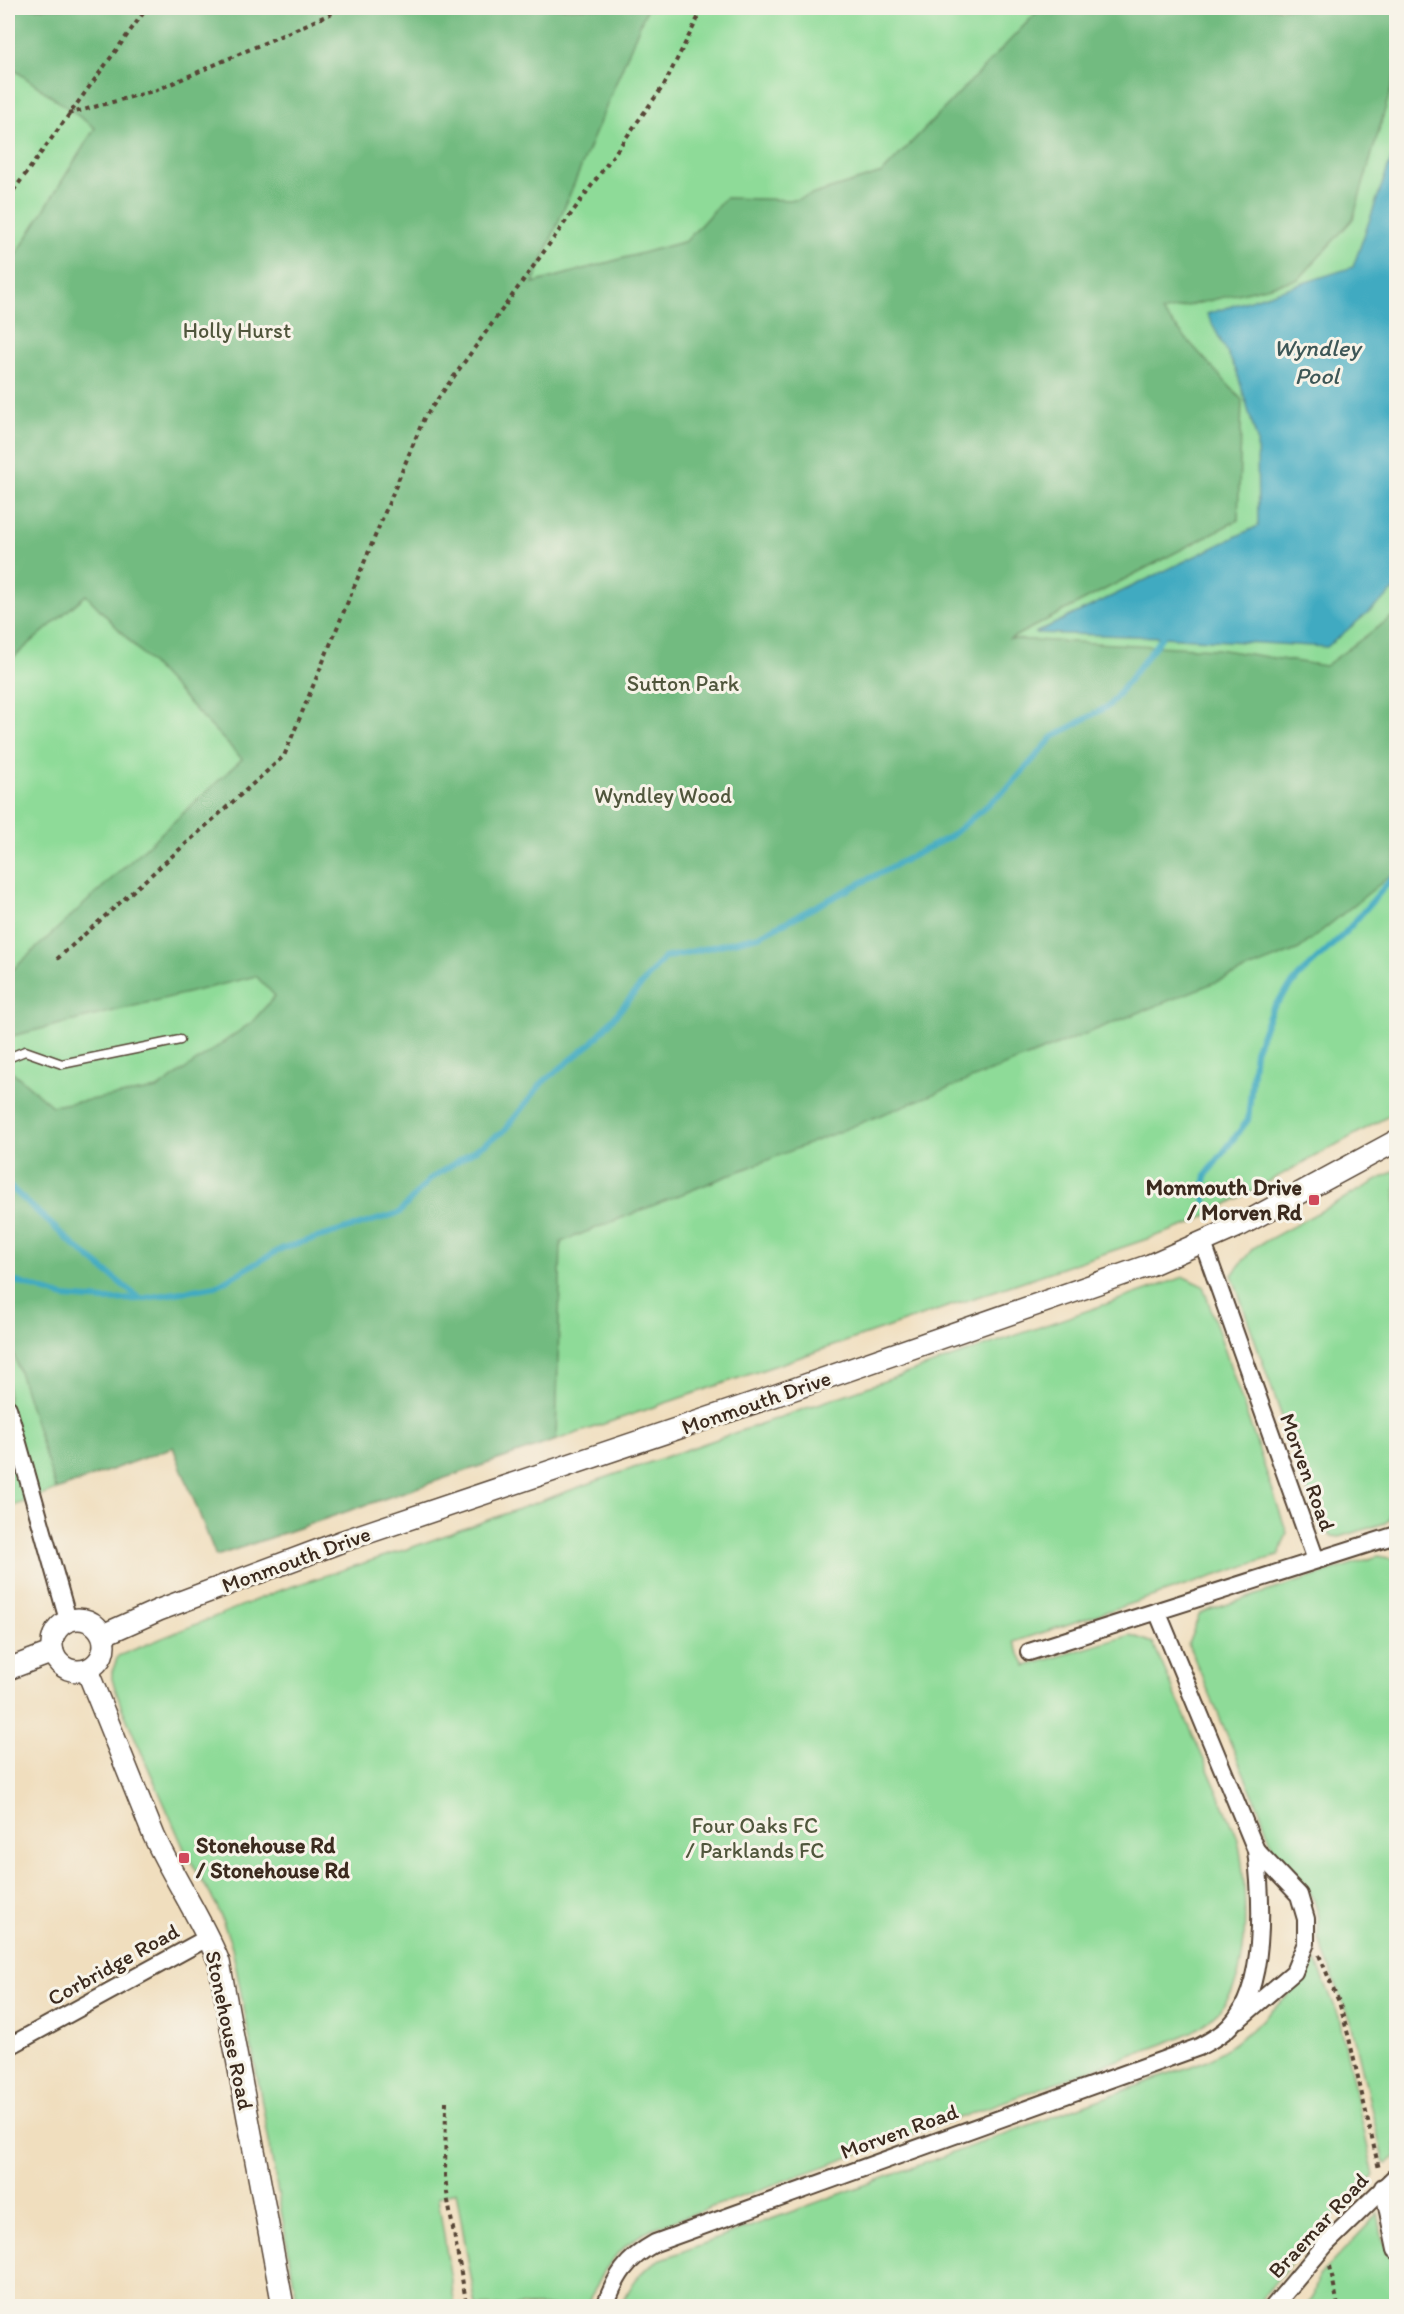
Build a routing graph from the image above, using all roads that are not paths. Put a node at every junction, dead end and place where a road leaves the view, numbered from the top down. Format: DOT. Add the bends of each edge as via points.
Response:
graph roads {
  1 [pos="180,1040"];
  2 [pos="8,1058"];
  3 [pos="1396,1141"];
  4 [pos="1203,1243"];
  5 [pos="8,1408"];
  6 [pos="1396,1535"];
  7 [pos="1316,1560"];
  8 [pos="1157,1611"];
  9 [pos="68,1620"];
  10 [pos="103,1635"];
  11 [pos="53,1652"];
  12 [pos="1029,1652"];
  13 [pos="8,1669"];
  14 [pos="87,1670"];
  15 [pos="1256,1850"];
  16 [pos="209,1937"];
  17 [pos="1232,2025"];
  18 [pos="8,2048"];
  19 [pos="1396,2176"];
  20 [pos="1383,2187"];
  21 [pos="1396,2250"];
  22 [pos="283,2307"];
  23 [pos="605,2307"];
  24 [pos="1274,2307"];
  1 -- 2 [label="lane" via="62,1064 25,1051"];
  3 -- 4 [label="street, Monmouth Drive"];
  4 -- 7 [label="street, Morven Road"];
  4 -- 10 [label="street, Monmouth Drive" via="978,1325 343,1541"];
  5 -- 9 [label="street"];
  6 -- 7 [label="street"];
  7 -- 8 [label="street, Morven Road"];
  8 -- 12 [label="street, Morven Road"];
  8 -- 15 [label="street, Morven Road"];
  9 -- 10 [label="street" via="86,1619"];
  9 -- 11 [label="street" via="56,1629"];
  10 -- 14 [label="street" via="104,1650 99,1662"];
  11 -- 13 [label="street"];
  11 -- 14 [label="street" via="59,1664 72,1671"];
  14 -- 16 [label="street, Stonehouse Road" via="158,1845"];
  15 -- 17 [label="street, Morven Road" via="1261,1892 1258,1947 1248,1995"];
  15 -- 17 [label="street, Morven Road" via="1299,1895 1307,1933 1294,1972"];
  16 -- 18 [label="street, Corbridge Road"];
  16 -- 22 [label="street, Stonehouse Road" via="226,1987"];
  17 -- 23 [label="street, Morven Road" via="1199,2047 656,2243 638,2252 623,2268"];
  19 -- 20 [label="street, Braemar Road"];
  20 -- 21 [label="street"];
  20 -- 24 [label="street, Braemar Road" via="1326,2245"];
}
